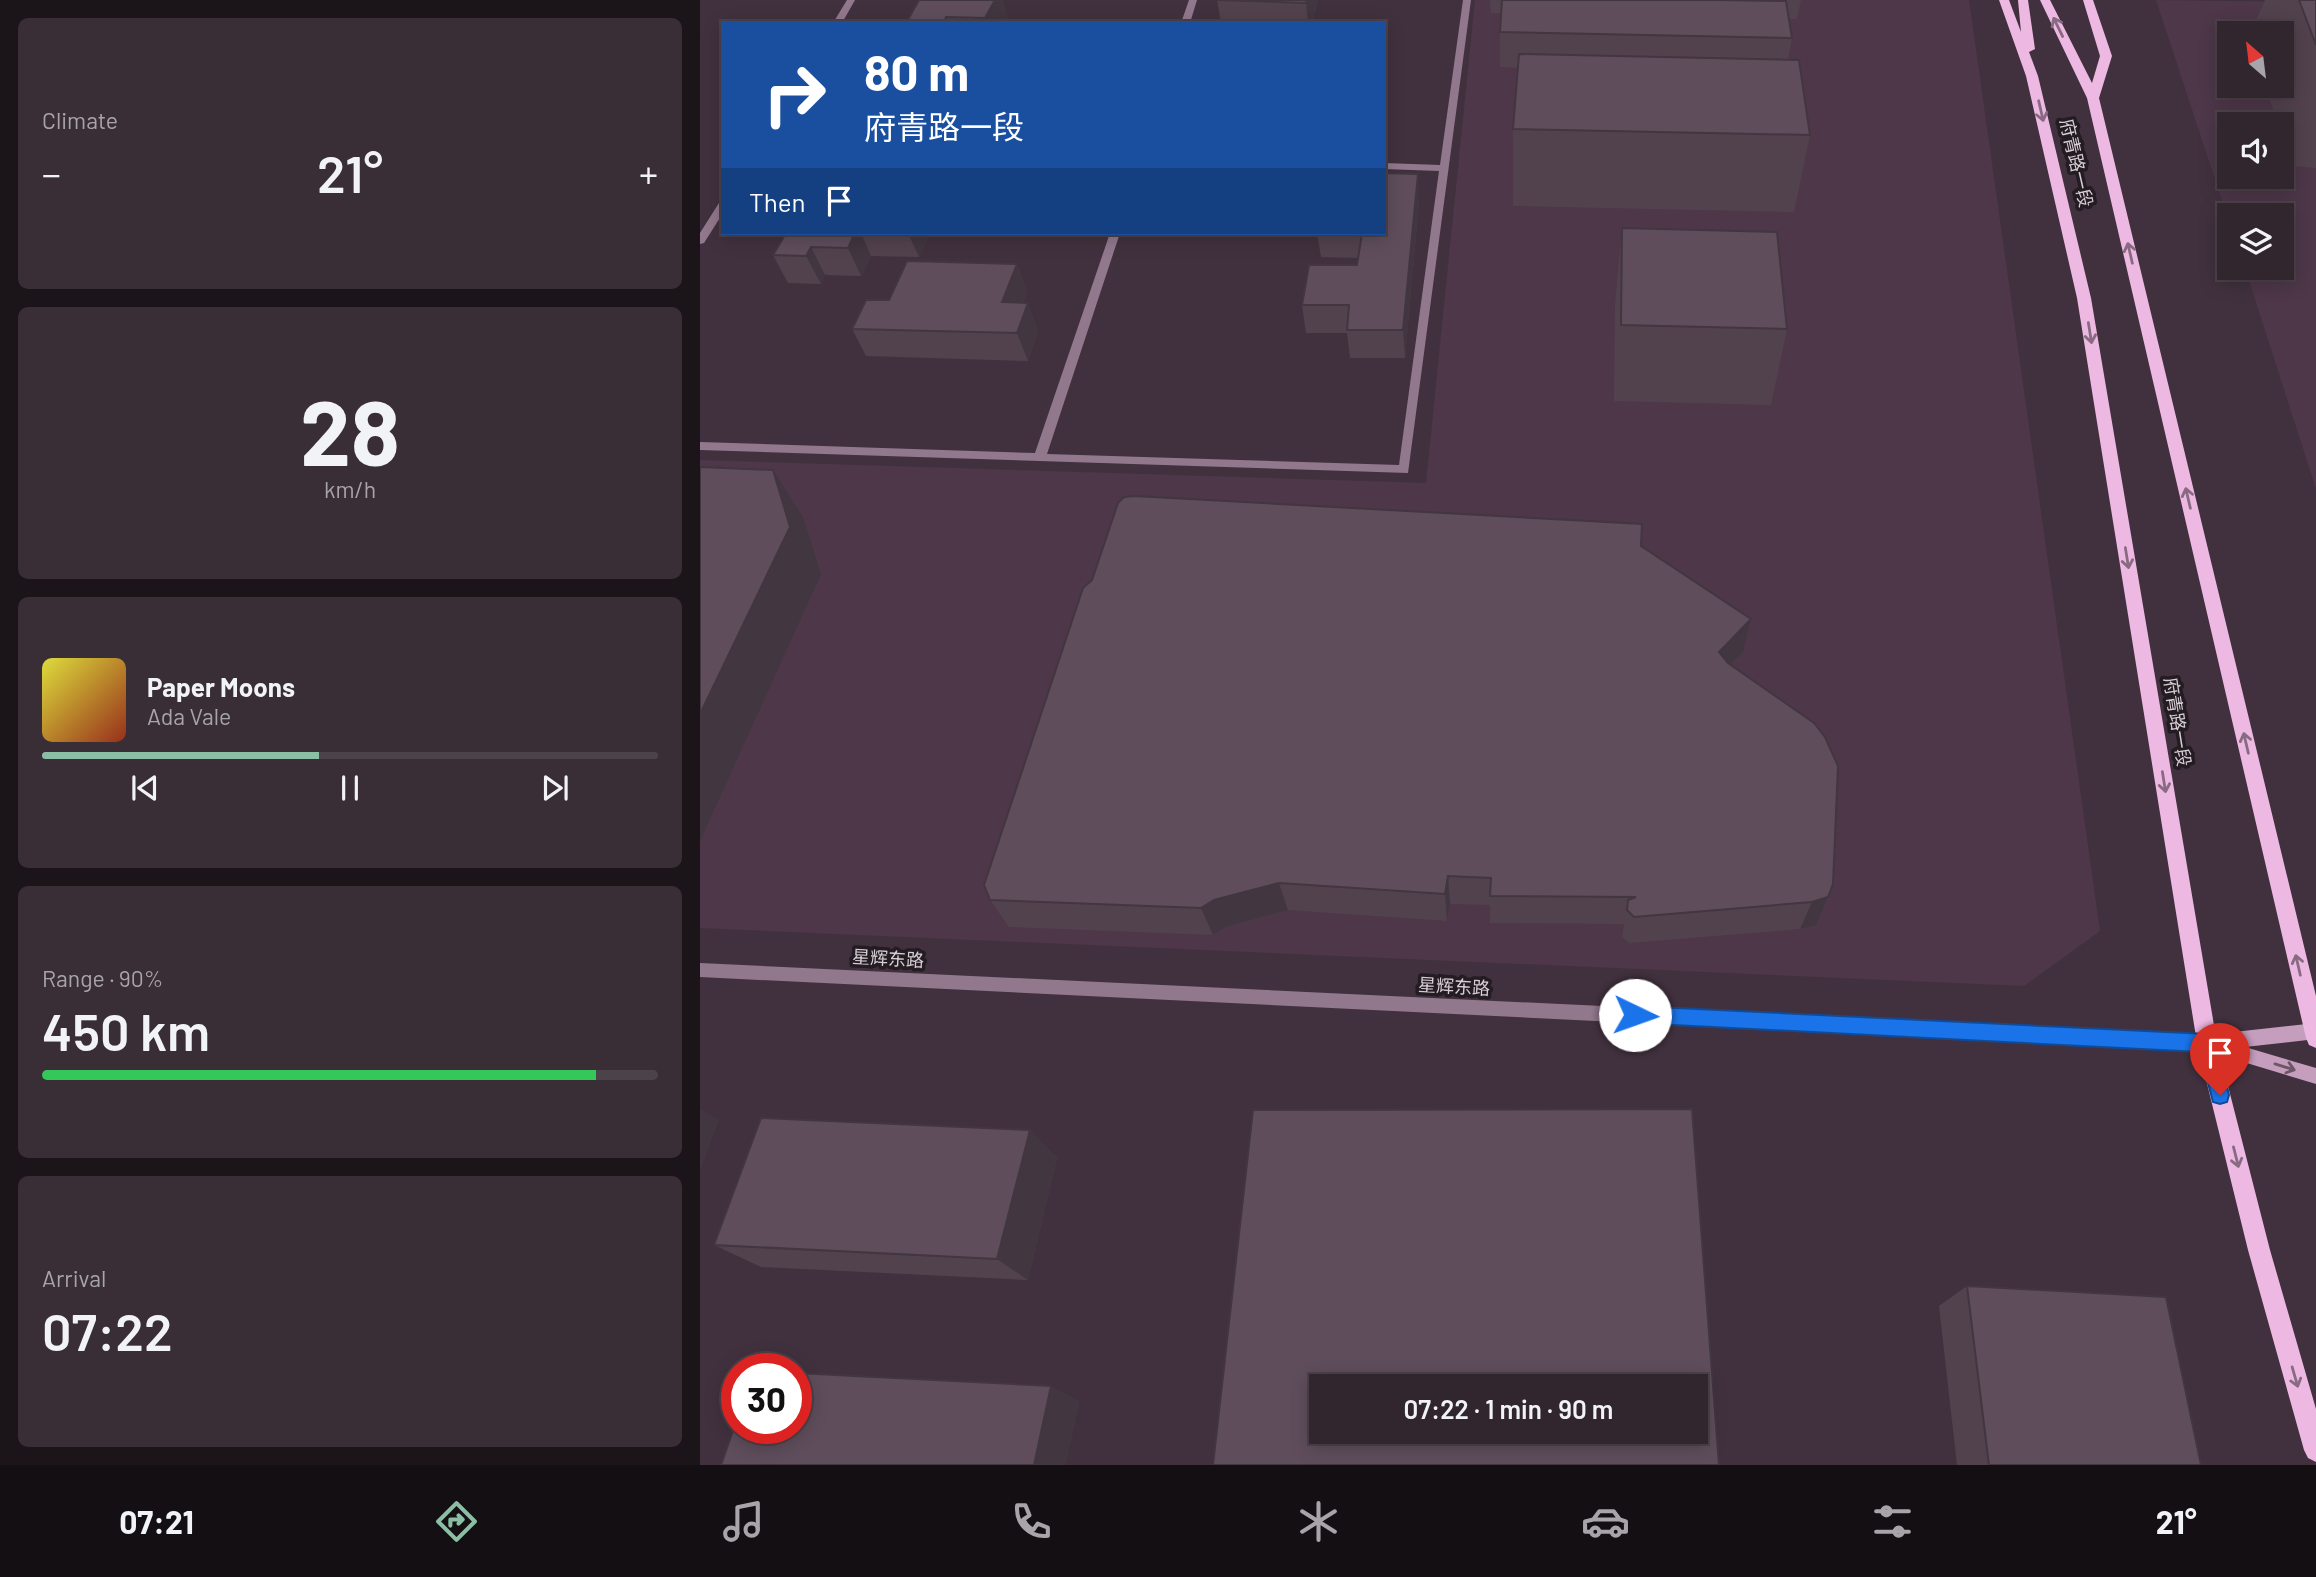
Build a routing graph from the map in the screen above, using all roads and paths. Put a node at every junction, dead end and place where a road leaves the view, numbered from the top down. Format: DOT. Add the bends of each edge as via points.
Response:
graph roads {
  1 [pos="851,0"];
  2 [pos="1193,0"];
  3 [pos="1467,0"];
  4 [pos="2004,0"];
  5 [pos="2023,0"];
  6 [pos="2045,0"];
  7 [pos="2088,0"];
  8 [pos="837,21"];
  9 [pos="1186,21"];
  10 [pos="2032,76"];
  11 [pos="2093,98"];
  12 [pos="1386,166"];
  13 [pos="1444,168"];
  14 [pos="721,208"];
  15 [pos="1114,235"];
  16 [pos="700,241"];
  17 [pos="700,446"];
  18 [pos="1040,457"];
  19 [pos="700,970"];
  20 [pos="2315,1033"];
  21 [pos="2207,1043"];
  22 [pos="2316,1076"];
  23 [pos="2316,1450"];
  1 -- 8 [label="street"];
  2 -- 9 [label="street"];
  3 -- 13 [label="street"];
  4 -- 10 [label="main road, 府青路一段"];
  5 -- 10 [label="main road"];
  11 -- 6 [label="main road, one-way"];
  7 -- 11 [label="main road, 府青路一段" via="2106,56"];
  10 -- 21 [label="main road, 府青路一段, one-way" via="2084,298"];
  20 -- 11 [label="main road, 府青路一段, one-way"];
  12 -- 13 [label="street"];
  13 -- 18 [label="street" via="1404,470"];
  14 -- 16 [label="street"];
  15 -- 18 [label="street"];
  17 -- 18 [label="street"];
  19 -- 21 [label="street, 星辉东路"];
  20 -- 21 [label="main road"];
  21 -- 22 [label="main road, one-way"];
  21 -- 23 [label="main road, 府青路一段, one-way"];
}
